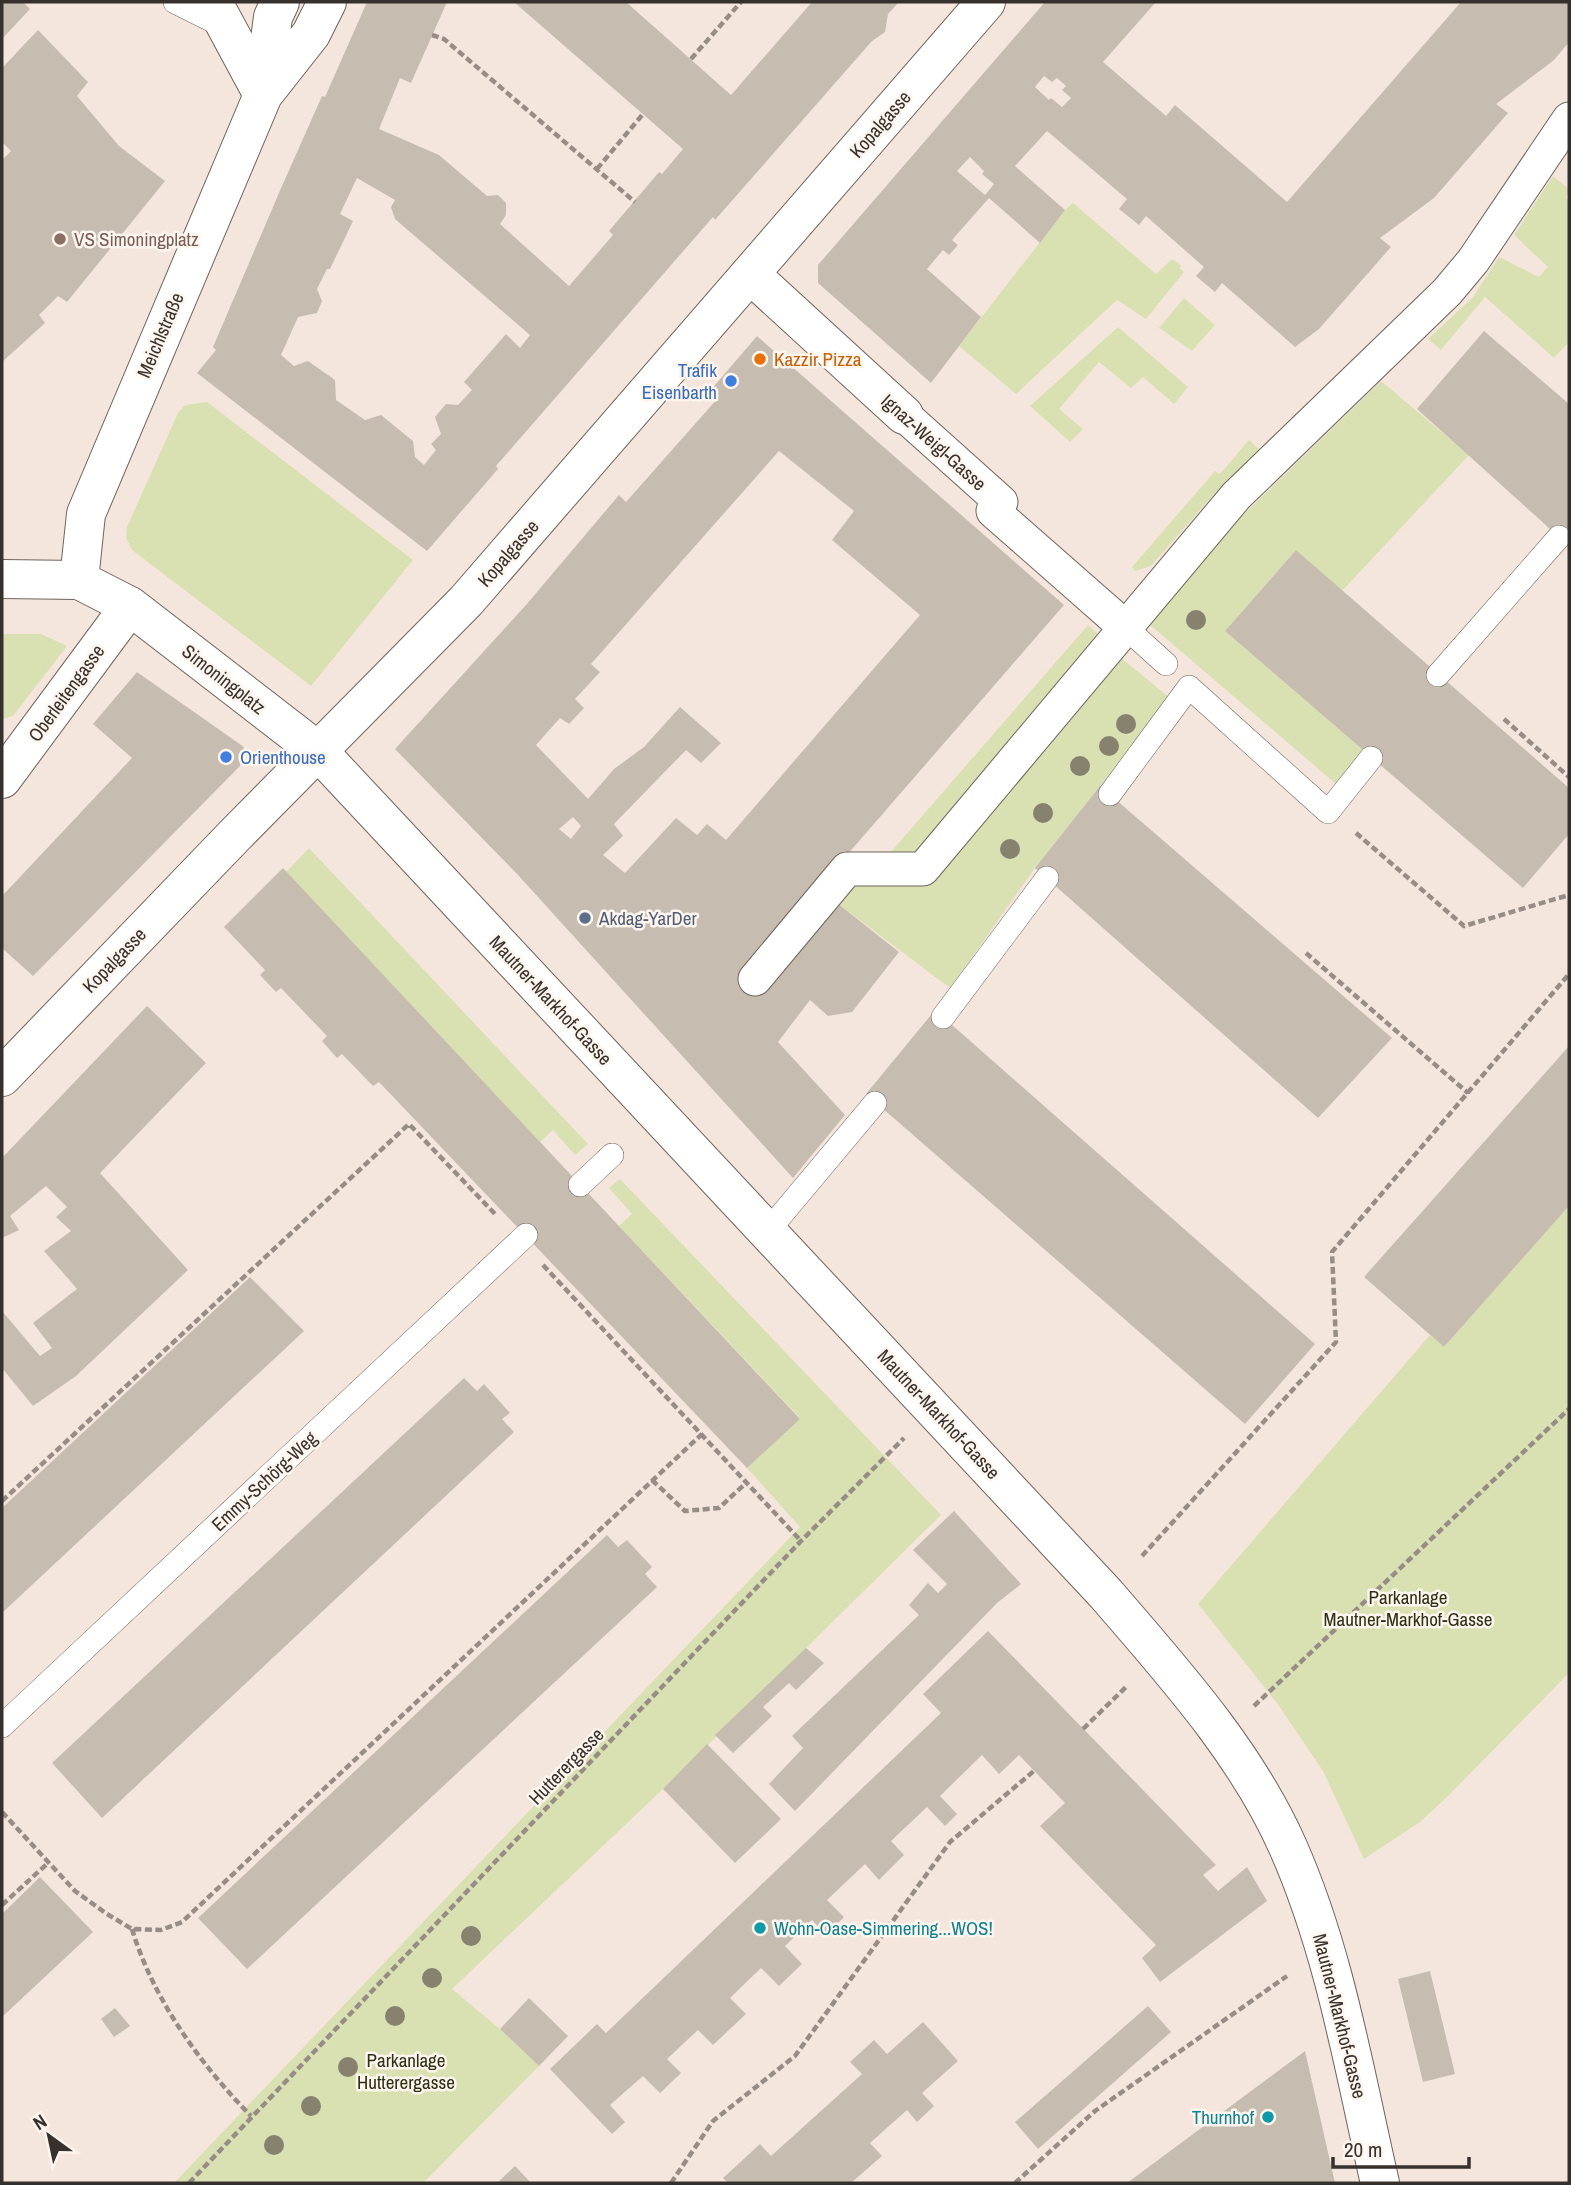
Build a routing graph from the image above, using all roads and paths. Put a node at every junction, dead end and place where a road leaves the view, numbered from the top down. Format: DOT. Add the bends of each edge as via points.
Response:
graph roads {
  1 [pos="175,2"];
  2 [pos="280,2"];
  3 [pos="327,2"];
  4 [pos="741,2"];
  5 [pos="986,2"];
  6 [pos="220,15"];
  7 [pos="432,35"];
  8 [pos="691,59"];
  9 [pos="262,95"];
  10 [pos="643,114"];
  11 [pos="1569,119"];
  12 [pos="597,169"];
  13 [pos="635,202"];
  14 [pos="750,274"];
  15 [pos="904,415"];
  16 [pos="1559,537"];
  17 [pos="2,579"];
  18 [pos="79,580"];
  19 [pos="130,606"];
  20 [pos="1125,627"];
  21 [pos="1166,664"];
  22 [pos="1438,675"];
  23 [pos="1504,719"];
  24 [pos="319,752"];
  25 [pos="1371,758"];
  26 [pos="1569,777"];
  27 [pos="2,779"];
  28 [pos="1110,794"];
  29 [pos="1350,828"];
  30 [pos="1047,878"];
  31 [pos="1569,895"];
  32 [pos="1306,953"];
  33 [pos="1569,974"];
  34 [pos="755,979"];
  35 [pos="943,1017"];
  36 [pos="2,1077"];
  37 [pos="1468,1093"];
  38 [pos="875,1102"];
  39 [pos="611,1155"];
  40 [pos="580,1185"];
  41 [pos="767,1232"];
  42 [pos="526,1235"];
  43 [pos="934,1408"];
  44 [pos="1569,1409"];
  45 [pos="702,1434"];
  46 [pos="652,1480"];
  47 [pos="747,1482"];
  48 [pos="1142,1556"];
  49 [pos="1159,1655"];
  50 [pos="2,1726"];
  51 [pos="1083,1729"];
  52 [pos="1222,1736"];
  53 [pos="1035,1770"];
  54 [pos="2,1812"];
  55 [pos="48,1863"];
  56 [pos="2,1905"];
  57 [pos="132,1929"];
  58 [pos="1327,1953"];
  59 [pos="251,2116"];
  60 [pos="189,2183"];
  61 [pos="671,2183"];
  62 [pos="1015,2183"];
  63 [pos="1380,2183"];
  1 -- 6 [label="lane"];
  2 -- 9 [label="street, Meichlstraße" via="273,17"];
  3 -- 9 [label="street, Meichlstraße" via="311,34"];
  4 -- 8 [label="path"];
  5 -- 14 [label="street, Kopalgasse"];
  6 -- 9 [label="street"];
  7 -- 12 [label="path" via="444,39"];
  9 -- 18 [label="street, Meichlstraße" via="86,514"];
  10 -- 12 [label="path"];
  11 -- 20 [label="street" via="1447,292 1236,496"];
  12 -- 13 [label="path"];
  14 -- 15 [label="street, Ignaz-Weigl-Gasse"];
  14 -- 24 [label="street, Kopalgasse" via="467,601"];
  15 -- 20 [label="street, Ignaz-Weigl-Gasse" via="1001,502 993,511"];
  16 -- 22 [label="lane"];
  17 -- 18 [label="street"];
  18 -- 19 [label="street, Simoningplatz"];
  19 -- 24 [label="street, Simoningplatz"];
  19 -- 27 [label="street, Oberleitengasse"];
  20 -- 21 [label="lane, Ignaz-Weigl-Gasse"];
  20 -- 34 [label="street" via="923,869 847,869"];
  23 -- 26 [label="path"];
  24 -- 36 [label="street, Kopalgasse"];
  24 -- 41 [label="street, Mautner-Markhof-Gasse"];
  25 -- 28 [label="lane" via="1328,812 1189,687"];
  29 -- 31 [label="path" via="1464,926"];
  30 -- 35 [label="lane"];
  32 -- 37 [label="path"];
  33 -- 37 [label="path"];
  37 -- 48 [label="path" via="1332,1252 1336,1342"];
  38 -- 41 [label="lane"];
  39 -- 40 [label="lane"];
  41 -- 43 [label="street, Mautner-Markhof-Gasse"];
  42 -- 50 [label="lane, Emmy-Schörg-Weg"];
  43 -- 49 [label="street, Mautner-Markhof-Gasse"];
  43 -- 59 [label="path, Hutterergasse"];
  44 -- 52 [label="path"];
  45 -- 46 [label="path"];
  46 -- 47 [label="path" via="685,1511 719,1508"];
  46 -- 57 [label="path" via="182,1922 161,1930"];
  49 -- 51 [label="path"];
  49 -- 52 [label="street, Mautner-Markhof-Gasse"];
  52 -- 58 [label="street, Mautner-Markhof-Gasse" via="1288,1846"];
  53 -- 61 [label="path" via="950,1842 795,2056 713,2121"];
  54 -- 55 [label="path"];
  55 -- 56 [label="path"];
  55 -- 57 [label="path" via="75,1891"];
  57 -- 59 [label="path" via="169,2012"];
  58 -- 62 [label="path" via="1096,2111"];
  58 -- 63 [label="street, Mautner-Markhof-Gasse"];
  59 -- 60 [label="path, Hutterergasse"];
}
